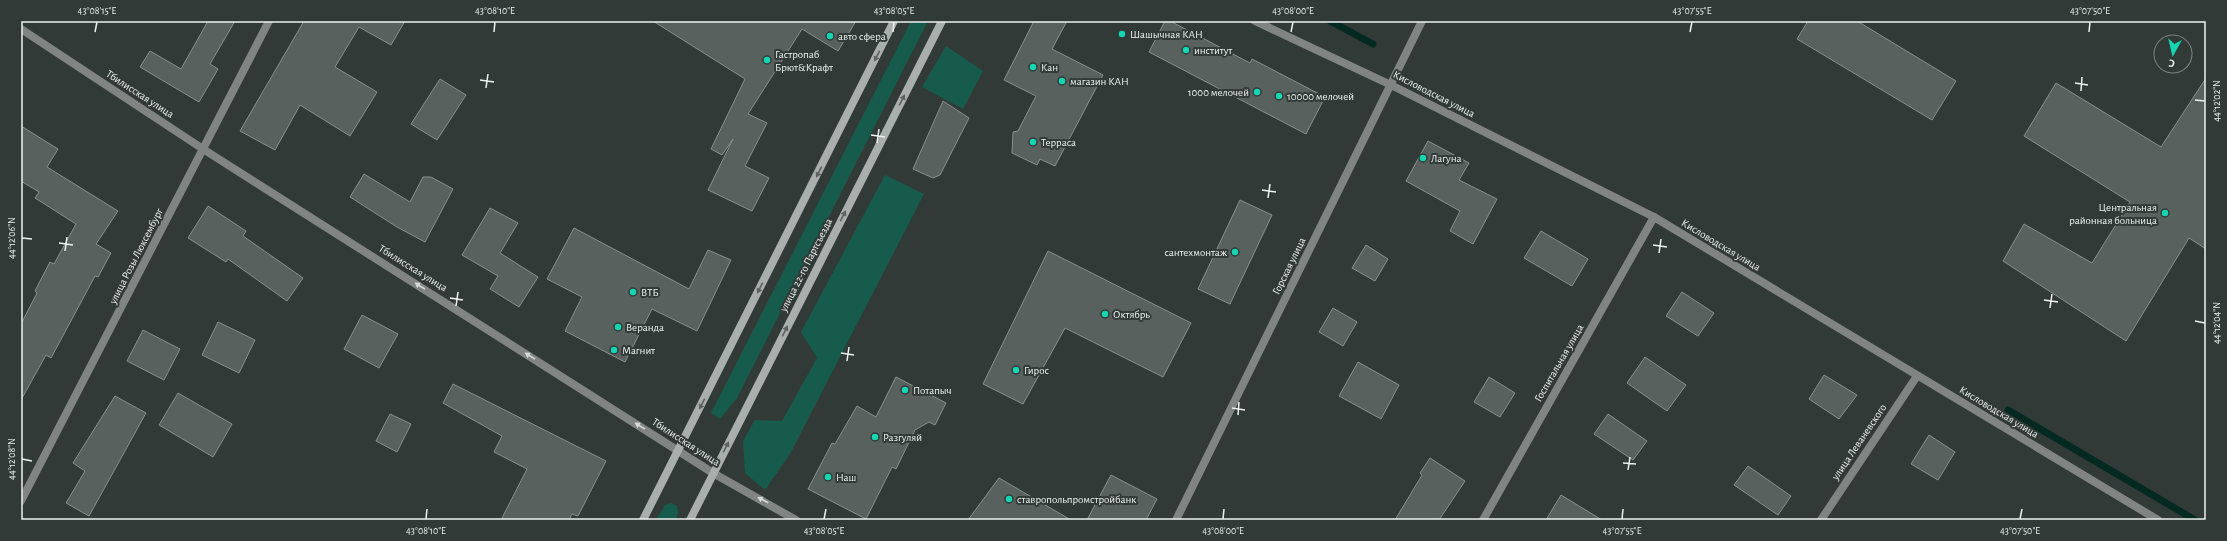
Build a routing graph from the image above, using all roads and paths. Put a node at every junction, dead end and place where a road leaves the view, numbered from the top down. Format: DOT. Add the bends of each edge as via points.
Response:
graph roads {
  1 [pos="269,21"];
  2 [pos="894,21"];
  3 [pos="942,21"];
  4 [pos="1256,21"];
  5 [pos="1422,21"];
  6 [pos="21,28"];
  7 [pos="1391,85"];
  8 [pos="204,149"];
  9 [pos="1654,217"];
  10 [pos="1917,376"];
  11 [pos="679,450"];
  12 [pos="712,473"];
  13 [pos="21,501"];
  14 [pos="643,520"];
  15 [pos="690,520"];
  16 [pos="796,520"];
  17 [pos="1176,520"];
  18 [pos="1482,520"];
  19 [pos="1821,520"];
  20 [pos="2158,520"];
  1 -- 8 [label="street, улица Розы Люксембург"];
  2 -- 11 [label="main road, one-way"];
  12 -- 3 [label="main road, улица 22-го Партсъезда, one-way"];
  4 -- 7 [label="street, Кисловодская улица"];
  5 -- 7 [label="street, Горская улица"];
  6 -- 8 [label="street, Тбилисская улица"];
  7 -- 9 [label="street, Кисловодская улица"];
  7 -- 17 [label="street, Горская улица"];
  11 -- 8 [label="street, Тбилисская улица, one-way"];
  8 -- 13 [label="street, улица Розы Люксембург"];
  9 -- 10 [label="street, Кисловодская улица"];
  9 -- 18 [label="street, Госпитальная улица"];
  10 -- 19 [label="street, улица Леваневского"];
  10 -- 20 [label="street, Кисловодская улица"];
  11 -- 12 [label="street, Тбилисская улица"];
  11 -- 14 [label="main road"];
  12 -- 15 [label="main road, улица 22-го Партсъезда"];
  16 -- 12 [label="street, Тбилисская улица, one-way"];
}
